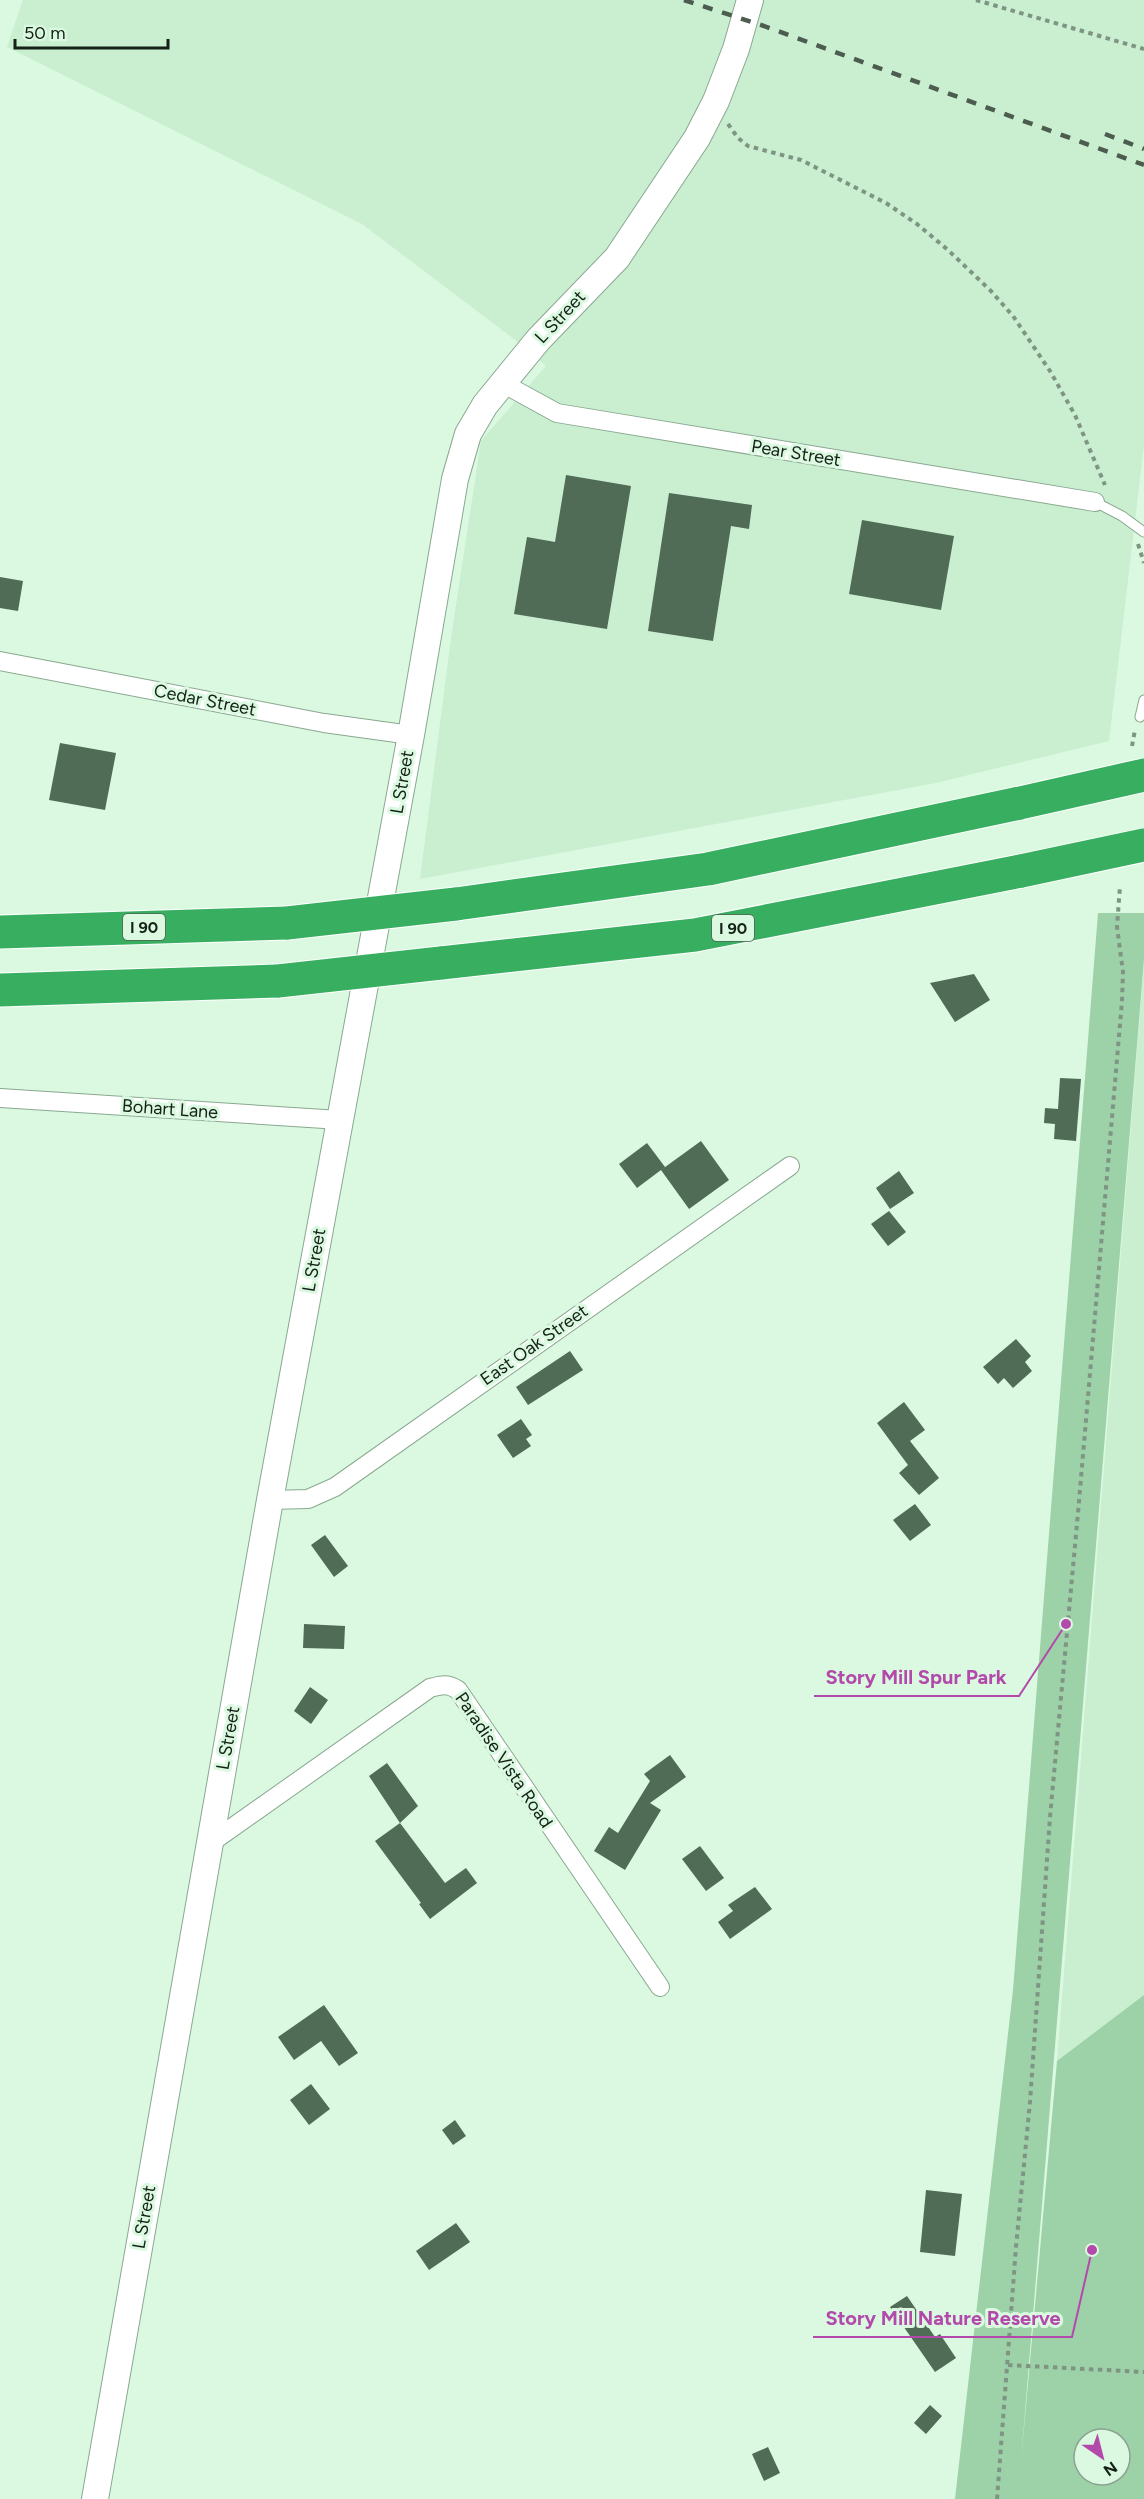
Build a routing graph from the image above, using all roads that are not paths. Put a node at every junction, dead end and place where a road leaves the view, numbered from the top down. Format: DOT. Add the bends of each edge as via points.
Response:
graph roads {
  1 [pos="750,0"];
  2 [pos="504,384"];
  3 [pos="1095,502"];
  4 [pos="1144,532"];
  5 [pos="0,661"];
  6 [pos="1144,700"];
  7 [pos="1140,717"];
  8 [pos="411,735"];
  9 [pos="1144,775"];
  10 [pos="1144,845"];
  11 [pos="0,932"];
  12 [pos="0,990"];
  13 [pos="0,1098"];
  14 [pos="340,1120"];
  15 [pos="790,1166"];
  16 [pos="270,1500"];
  17 [pos="209,1844"];
  18 [pos="660,1988"];
  19 [pos="95,2499"];
  1 -- 2 [label="street, L Street" via="736,49 698,138 617,258 538,340"];
  2 -- 3 [label="street, Pear Street" via="557,413"];
  2 -- 8 [label="street, L Street" via="485,405 468,434 455,478"];
  3 -- 4 [label="lane"];
  5 -- 8 [label="street, Cedar Street" via="324,723"];
  6 -- 7 [label="lane"];
  8 -- 14 [label="street, L Street"];
  9 -- 11 [label="highway, I 90, bridge" via="708,869 456,904 287,923"];
  10 -- 12 [label="highway, I 90, bridge" via="695,935 278,981"];
  13 -- 14 [label="street, Bohart Lane"];
  14 -- 16 [label="street, L Street"];
  15 -- 16 [label="street, East Oak Street" via="334,1487 308,1499"];
  16 -- 17 [label="street, L Street"];
  17 -- 18 [label="street, Paradise Vista Road" via="430,1688 451,1686 458,1690"];
  17 -- 19 [label="street, L Street"];
}
